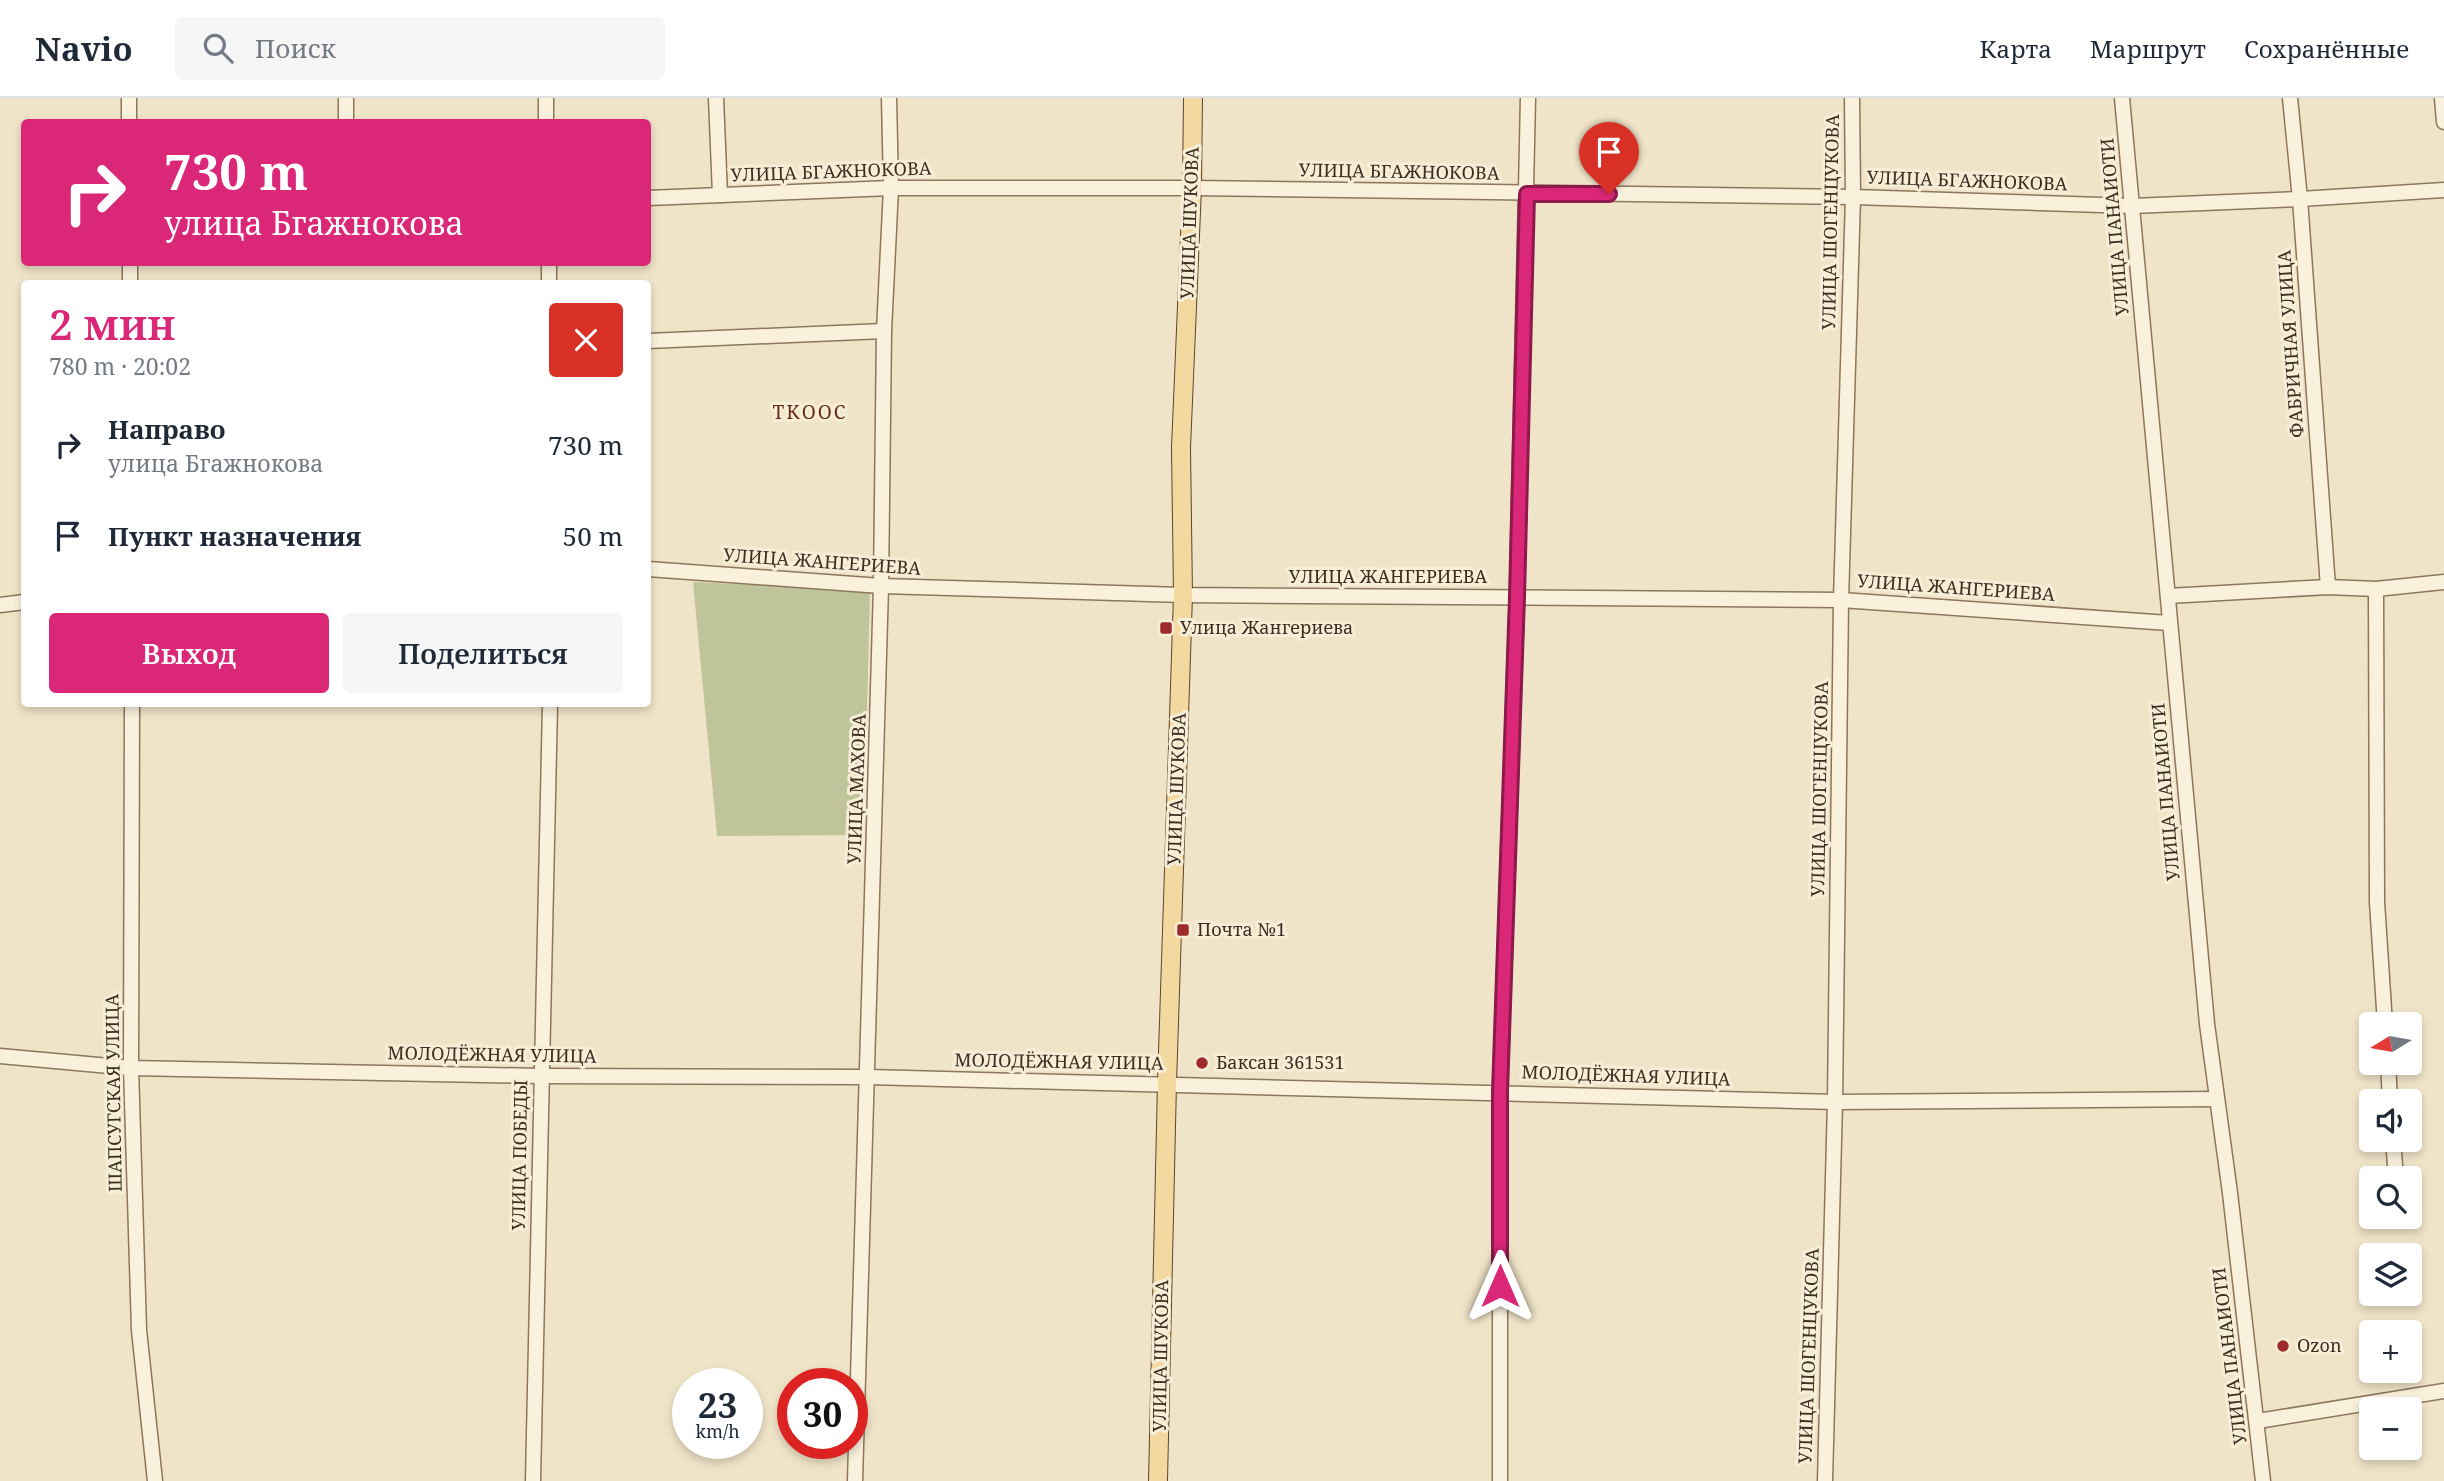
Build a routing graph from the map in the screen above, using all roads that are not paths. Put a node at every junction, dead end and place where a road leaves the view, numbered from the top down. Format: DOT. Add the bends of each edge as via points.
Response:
graph roads {
  1 [pos="129,98"];
  2 [pos="346,98"];
  3 [pos="546,98"];
  4 [pos="716,98"];
  5 [pos="889,98"];
  6 [pos="1192,98"];
  7 [pos="1528,98"];
  8 [pos="1852,98"];
  9 [pos="2122,98"];
  10 [pos="2290,98"];
  11 [pos="2442,98"];
  12 [pos="129,119"];
  13 [pos="346,119"];
  14 [pos="546,119"];
  15 [pos="2444,122"];
  16 [pos="891,188"];
  17 [pos="1192,188"];
  18 [pos="2444,190"];
  19 [pos="1527,194"];
  20 [pos="720,195"];
  21 [pos="1853,197"];
  22 [pos="651,198"];
  23 [pos="2300,199"];
  24 [pos="2132,206"];
  25 [pos="884,331"];
  26 [pos="651,341"];
  27 [pos="651,569"];
  28 [pos="2444,582"];
  29 [pos="881,586"];
  30 [pos="2328,587"];
  31 [pos="2376,589"];
  32 [pos="1183,596"];
  33 [pos="2168,596"];
  34 [pos="1517,597"];
  35 [pos="1841,600"];
  36 [pos="21,602"];
  37 [pos="0,605"];
  38 [pos="2169,623"];
  39 [pos="132,707"];
  40 [pos="550,707"];
  41 [pos="2384,1012"];
  42 [pos="0,1056"];
  43 [pos="131,1068"];
  44 [pos="541,1076"];
  45 [pos="868,1077"];
  46 [pos="1167,1083"];
  47 [pos="1500,1092"];
  48 [pos="2217,1099"];
  49 [pos="1835,1101"];
  50 [pos="2444,1391"];
  51 [pos="2258,1421"];
  52 [pos="155,1481"];
  53 [pos="533,1481"];
  54 [pos="855,1481"];
  55 [pos="1158,1481"];
  56 [pos="1500,1481"];
  57 [pos="1825,1481"];
  58 [pos="2263,1481"];
  1 -- 12 [label="street"];
  2 -- 13 [label="street"];
  3 -- 14 [label="street"];
  4 -- 20 [label="street"];
  5 -- 16 [label="street, УЛИЦА МАХОВА"];
  6 -- 17 [label="main road, УЛИЦА ШУКОВА"];
  7 -- 19 [label="street"];
  8 -- 21 [label="street, УЛИЦА ШОГЕНЦУКОВА"];
  9 -- 24 [label="street, УЛИЦА ПАНАИОТИ"];
  10 -- 23 [label="street, ФАБРИЧНАЯ УЛИЦА"];
  11 -- 15 [label="street"];
  16 -- 17 [label="street, УЛИЦА БГАЖНОКОВА"];
  16 -- 20 [label="street, УЛИЦА БГАЖНОКОВА"];
  16 -- 25 [label="street, УЛИЦА МАХОВА"];
  17 -- 19 [label="street, УЛИЦА БГАЖНОКОВА"];
  17 -- 32 [label="main road, УЛИЦА ШУКОВА" via="1181,448"];
  18 -- 23 [label="street, УЛИЦА БГАЖНОКОВА"];
  19 -- 21 [label="street, УЛИЦА БГАЖНОКОВА"];
  19 -- 34 [label="street"];
  20 -- 22 [label="street, УЛИЦА БГАЖНОКОВА"];
  21 -- 24 [label="street, УЛИЦА БГАЖНОКОВА"];
  21 -- 35 [label="street, УЛИЦА ШОГЕНЦУКОВА"];
  23 -- 24 [label="street, УЛИЦА БГАЖНОКОВА"];
  23 -- 30 [label="street, ФАБРИЧНАЯ УЛИЦА"];
  24 -- 33 [label="street, УЛИЦА ПАНАИОТИ"];
  25 -- 26 [label="street"];
  25 -- 29 [label="street, УЛИЦА МАХОВА"];
  27 -- 29 [label="street, УЛИЦА ЖАНГЕРИЕВА"];
  28 -- 31 [label="street"];
  29 -- 32 [label="street, УЛИЦА ЖАНГЕРИЕВА"];
  29 -- 45 [label="street, УЛИЦА МАХОВА"];
  30 -- 31 [label="street"];
  30 -- 33 [label="street"];
  31 -- 41 [label="street" via="2377,902"];
  32 -- 34 [label="street, УЛИЦА ЖАНГЕРИЕВА"];
  32 -- 46 [label="main road, УЛИЦА ШУКОВА"];
  33 -- 38 [label="street, УЛИЦА ПАНАИОТИ"];
  34 -- 35 [label="street, УЛИЦА ЖАНГЕРИЕВА"];
  34 -- 47 [label="street"];
  35 -- 38 [label="street, УЛИЦА ЖАНГЕРИЕВА"];
  35 -- 49 [label="street, УЛИЦА ШОГЕНЦУКОВА"];
  36 -- 37 [label="street"];
  38 -- 48 [label="street, УЛИЦА ПАНАИОТИ"];
  39 -- 43 [label="street, ШАПСУГСКАЯ УЛИЦА"];
  40 -- 44 [label="street, УЛИЦА ПОБЕДЫ"];
  42 -- 43 [label="street, МОЛОДЁЖНАЯ УЛИЦА"];
  43 -- 44 [label="street, МОЛОДЁЖНАЯ УЛИЦА"];
  43 -- 52 [label="street, ШАПСУГСКАЯ УЛИЦА" via="139,1330"];
  44 -- 45 [label="street, МОЛОДЁЖНАЯ УЛИЦА"];
  44 -- 53 [label="street, УЛИЦА ПОБЕДЫ"];
  45 -- 46 [label="street, МОЛОДЁЖНАЯ УЛИЦА"];
  45 -- 54 [label="street, УЛИЦА МАХОВА"];
  46 -- 47 [label="street, МОЛОДЁЖНАЯ УЛИЦА"];
  46 -- 55 [label="main road, УЛИЦА ШУКОВА"];
  47 -- 49 [label="street, МОЛОДЁЖНАЯ УЛИЦА"];
  47 -- 56 [label="street"];
  48 -- 49 [label="street, МОЛОДЁЖНАЯ УЛИЦА"];
  48 -- 51 [label="street, УЛИЦА ПАНАИОТИ"];
  49 -- 57 [label="street, УЛИЦА ШОГЕНЦУКОВА"];
  50 -- 51 [label="street"];
  51 -- 58 [label="street, УЛИЦА ПАНАИОТИ"];
}
